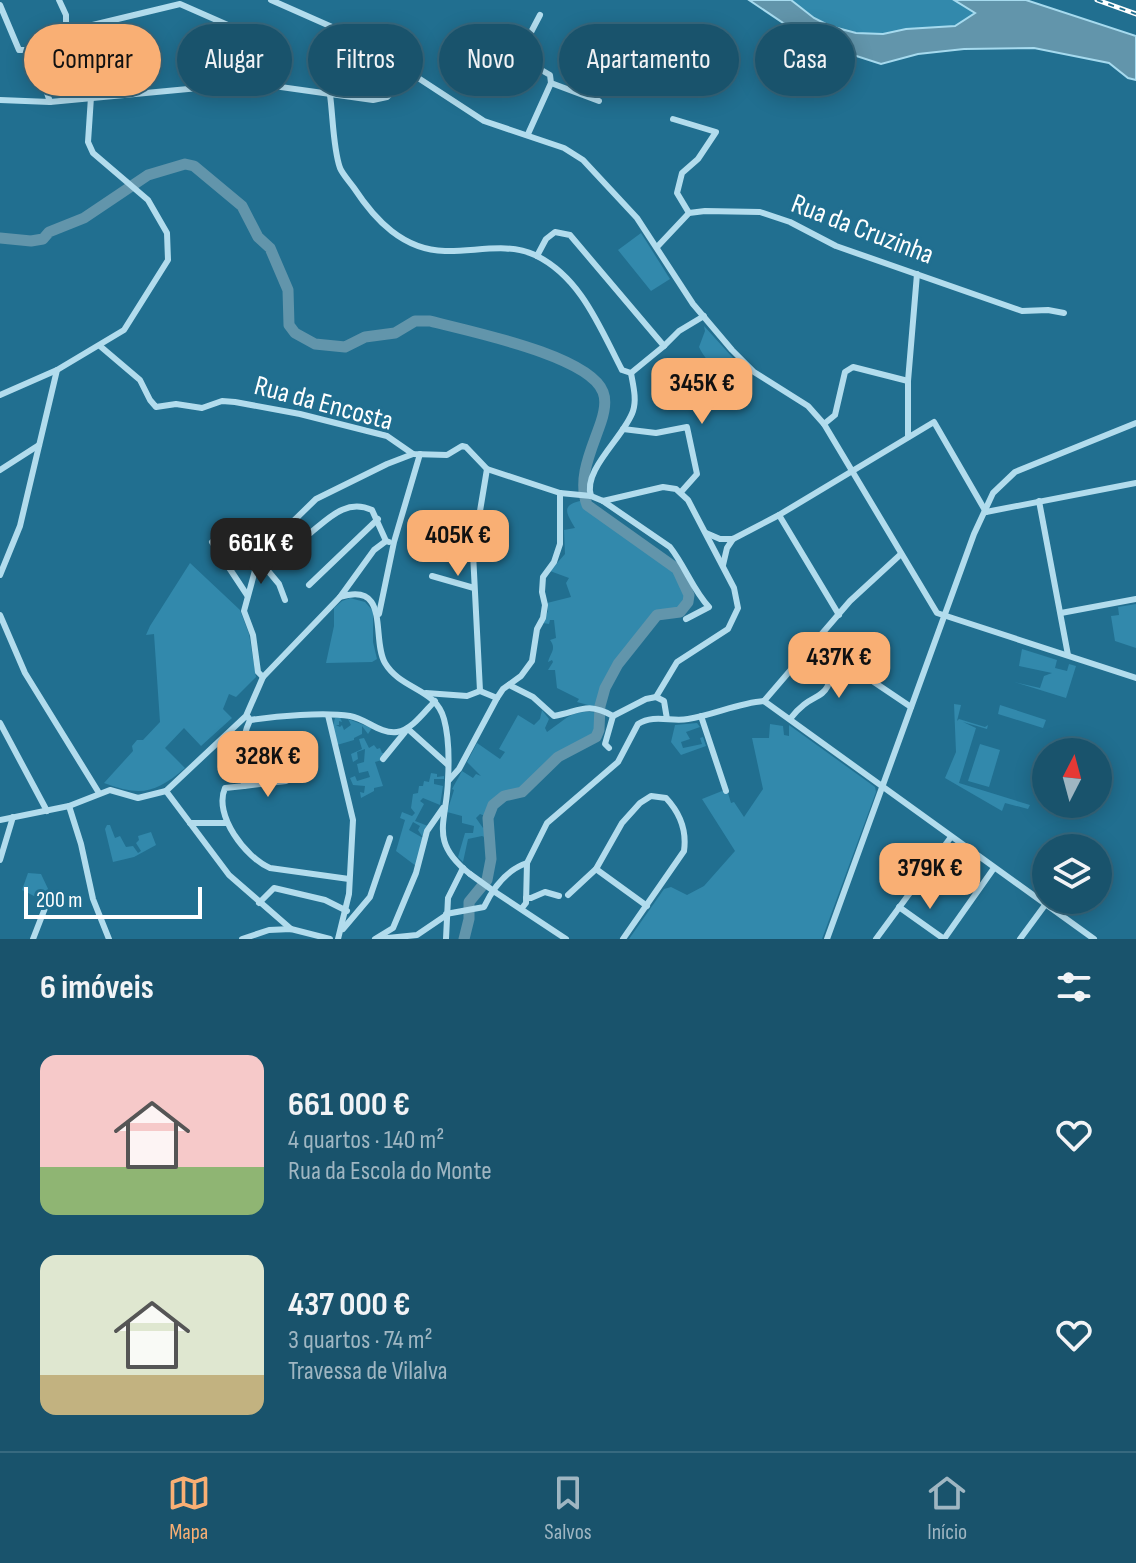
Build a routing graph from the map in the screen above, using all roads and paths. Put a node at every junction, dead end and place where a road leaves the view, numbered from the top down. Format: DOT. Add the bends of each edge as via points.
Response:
graph roads {
  1 [pos="61,0"];
  2 [pos="271,0"];
  3 [pos="0,5"];
  4 [pos="540,15"];
  5 [pos="66,24"];
  6 [pos="97,24"];
  7 [pos="226,24"];
  8 [pos="325,24"];
  9 [pos="535,24"];
  10 [pos="24,50"];
  11 [pos="543,71"];
  12 [pos="423,80"];
  13 [pos="551,83"];
  14 [pos="308,92"];
  15 [pos="48,96"];
  16 [pos="330,96"];
  17 [pos="339,96"];
  18 [pos="388,96"];
  19 [pos="91,97"];
  20 [pos="0,100"];
  21 [pos="599,101"];
  22 [pos="50,102"];
  23 [pos="673,119"];
  24 [pos="528,134"];
  25 [pos="689,213"];
  26 [pos="657,247"];
  27 [pos="537,256"];
  28 [pos="917,274"];
  29 [pos="1064,313"];
  30 [pos="704,316"];
  31 [pos="100,346"];
  32 [pos="664,346"];
  33 [pos="57,370"];
  34 [pos="631,373"];
  35 [pos="908,381"];
  36 [pos="0,395"];
  37 [pos="1136,423"];
  38 [pos="824,424"];
  39 [pos="623,429"];
  40 [pos="908,437"];
  41 [pos="39,445"];
  42 [pos="416,454"];
  43 [pos="487,469"];
  44 [pos="0,470"];
  45 [pos="852,471"];
  46 [pos="1136,483"];
  47 [pos="681,492"];
  48 [pos="560,493"];
  49 [pos="590,496"];
  50 [pos="603,501"];
  51 [pos="1039,501"];
  52 [pos="986,512"];
  53 [pos="779,515"];
  54 [pos="378,519"];
  55 [pos="706,533"];
  56 [pos="309,534"];
  57 [pos="733,539"];
  58 [pos="386,541"];
  59 [pos="212,542"];
  60 [pos="394,542"];
  61 [pos="901,554"];
  62 [pos="259,560"];
  63 [pos="723,565"];
  64 [pos="0,575"];
  65 [pos="432,576"];
  66 [pos="309,585"];
  67 [pos="474,588"];
  68 [pos="247,595"];
  69 [pos="340,597"];
  70 [pos="1136,599"];
  71 [pos="285,600"];
  72 [pos="950,603"];
  73 [pos="931,605"];
  74 [pos="1061,613"];
  75 [pos="0,615"];
  76 [pos="378,615"];
  77 [pos="839,615"];
  78 [pos="945,617"];
  79 [pos="686,619"];
  80 [pos="816,643"];
  81 [pos="855,643"];
  82 [pos="833,655"];
  83 [pos="1068,655"];
  84 [pos="849,665"];
  85 [pos="263,677"];
  86 [pos="1136,678"];
  87 [pos="509,685"];
  88 [pos="480,691"];
  89 [pos="426,693"];
  90 [pos="656,697"];
  91 [pos="497,698"];
  92 [pos="435,701"];
  93 [pos="764,701"];
  94 [pos="911,707"];
  95 [pos="328,715"];
  96 [pos="613,716"];
  97 [pos="701,716"];
  98 [pos="248,718"];
  99 [pos="667,719"];
  100 [pos="790,719"];
  101 [pos="0,723"];
  102 [pos="409,728"];
  103 [pos="609,748"];
  104 [pos="383,759"];
  105 [pos="448,764"];
  106 [pos="449,780"];
  107 [pos="286,781"];
  108 [pos="244,786"];
  109 [pos="882,787"];
  110 [pos="166,791"];
  111 [pos="726,791"];
  112 [pos="99,793"];
  113 [pos="69,806"];
  114 [pos="444,807"];
  115 [pos="47,811"];
  116 [pos="13,817"];
  117 [pos="0,820"];
  118 [pos="190,823"];
  119 [pos="227,823"];
  120 [pos="951,837"];
  121 [pos="390,838"];
  122 [pos="0,860"];
  123 [pos="527,863"];
  124 [pos="463,868"];
  125 [pos="994,868"];
  126 [pos="596,869"];
  127 [pos="349,879"];
  128 [pos="568,895"];
  129 [pos="559,896"];
  130 [pos="1032,896"];
  131 [pos="526,898"];
  132 [pos="47,903"];
  133 [pos="259,903"];
  134 [pos="647,906"];
  135 [pos="899,907"];
  136 [pos="522,908"];
  137 [pos="347,911"];
  138 [pos="1038,914"];
  139 [pos="1058,914"];
  140 [pos="446,915"];
  141 [pos="291,929"];
  142 [pos="339,935"];
  143 [pos="828,936"];
  144 [pos="837,938"];
  145 [pos="33,939"];
  146 [pos="109,939"];
  147 [pos="242,939"];
  148 [pos="330,939"];
  149 [pos="376,939"];
  150 [pos="446,939"];
  151 [pos="566,939"];
  152 [pos="623,939"];
  153 [pos="876,939"];
  154 [pos="944,939"];
  155 [pos="1020,939"];
  156 [pos="1094,939"];
  1 -- 5 [label="street"];
  2 -- 8 [label="street"];
  3 -- 10 [label="street" via="19,50"];
  4 -- 9 [label="street"];
  6 -- 7 [label="street" via="180,4"];
  11 -- 13 [label="street"];
  12 -- 24 [label="street" via="484,121"];
  13 -- 21 [label="street"];
  13 -- 24 [label="street"];
  14 -- 19 [label="street" via="252,83"];
  15 -- 22 [label="street"];
  16 -- 27 [label="street" via="340,168 384,227 421,248 513,248"];
  17 -- 18 [label="street"];
  19 -- 22 [label="street"];
  19 -- 31 [label="street" via="88,142 93,153 148,200 167,233 168,260 124,330"];
  20 -- 22 [label="street"];
  23 -- 25 [label="street" via="716,132 682,173 677,193"];
  24 -- 26 [label="street" via="588,164"];
  25 -- 26 [label="street"];
  25 -- 28 [label="street, Rua da Cruzinha" via="760,212"];
  26 -- 30 [label="street"];
  27 -- 32 [label="street" via="555,232 570,235"];
  27 -- 34 [label="street" via="583,295 622,370"];
  28 -- 29 [label="street, Rua da Cruzinha" via="1022,311"];
  28 -- 35 [label="street"];
  30 -- 32 [label="street"];
  30 -- 38 [label="street" via="754,372 808,406"];
  31 -- 33 [label="street"];
  31 -- 42 [label="street, Rua da Encosta" via="140,380 156,407 202,408 222,401 286,411 387,436"];
  32 -- 34 [label="street"];
  33 -- 36 [label="street"];
  33 -- 41 [label="street"];
  34 -- 39 [label="street" via="635,406"];
  35 -- 38 [label="street" via="853,367 845,372 835,415"];
  35 -- 40 [label="street"];
  37 -- 52 [label="street" via="1015,472 993,493"];
  38 -- 45 [label="street"];
  39 -- 47 [label="street" via="656,433 687,427 697,474"];
  39 -- 49 [label="street" via="593,474"];
  40 -- 45 [label="street"];
  40 -- 52 [label="street" via="934,422"];
  41 -- 44 [label="street"];
  41 -- 64 [label="street" via="20,526"];
  42 -- 43 [label="street, Rua da Encosta" via="447,455 462,446"];
  42 -- 60 [label="street"];
  42 -- 62 [label="street" via="316,499"];
  43 -- 48 [label="street"];
  43 -- 67 [label="street" via="473,553"];
  45 -- 53 [label="street"];
  45 -- 61 [label="street"];
  46 -- 51 [label="street"];
  47 -- 50 [label="street" via="663,487"];
  47 -- 55 [label="street"];
  48 -- 49 [label="street"];
  48 -- 87 [label="street" via="560,544 543,577 545,605 532,661"];
  49 -- 50 [label="street"];
  50 -- 79 [label="street" via="677,555 709,607"];
  51 -- 52 [label="street"];
  51 -- 74 [label="street"];
  52 -- 72 [label="street"];
  53 -- 57 [label="street"];
  53 -- 77 [label="street"];
  54 -- 56 [label="street" via="372,510 351,506"];
  54 -- 58 [label="street"];
  54 -- 66 [label="street"];
  55 -- 57 [label="street"];
  55 -- 63 [label="street"];
  57 -- 63 [label="street"];
  58 -- 60 [label="street"];
  58 -- 69 [label="street"];
  59 -- 68 [label="street"];
  60 -- 76 [label="street"];
  61 -- 73 [label="street"];
  61 -- 77 [label="street"];
  62 -- 68 [label="street"];
  62 -- 71 [label="street"];
  63 -- 90 [label="street" via="737,594 737,614 728,629 677,662"];
  65 -- 67 [label="street"];
  67 -- 88 [label="street"];
  68 -- 85 [label="street" via="244,611"];
  69 -- 76 [label="street" via="366,598"];
  69 -- 85 [label="street"];
  70 -- 74 [label="street"];
  72 -- 73 [label="street"];
  72 -- 78 [label="street"];
  73 -- 78 [label="street"];
  74 -- 83 [label="street"];
  75 -- 112 [label="street" via="25,673"];
  76 -- 89 [label="street" via="381,655 393,675"];
  77 -- 80 [label="street"];
  78 -- 83 [label="street"];
  78 -- 94 [label="street"];
  80 -- 82 [label="street"];
  80 -- 93 [label="street"];
  81 -- 84 [label="street" via="861,648"];
  82 -- 84 [label="street"];
  82 -- 100 [label="street" via="826,692"];
  83 -- 86 [label="street"];
  84 -- 94 [label="street"];
  85 -- 98 [label="street"];
  87 -- 91 [label="street"];
  87 -- 96 [label="street" via="554,716 577,708"];
  88 -- 89 [label="street" via="467,696"];
  88 -- 91 [label="street"];
  89 -- 92 [label="street"];
  90 -- 96 [label="street"];
  90 -- 99 [label="street" via="664,701"];
  91 -- 106 [label="street"];
  92 -- 102 [label="street"];
  92 -- 105 [label="street" via="444,720"];
  93 -- 97 [label="street"];
  93 -- 100 [label="street"];
  94 -- 109 [label="street"];
  95 -- 98 [label="street"];
  95 -- 102 [label="street" via="353,716 384,732"];
  95 -- 127 [label="street" via="353,820"];
  96 -- 103 [label="street" via="605,744"];
  97 -- 99 [label="street"];
  97 -- 111 [label="street"];
  98 -- 108 [label="street" via="241,758"];
  98 -- 110 [label="street"];
  99 -- 123 [label="street" via="638,724 618,762 547,823"];
  100 -- 109 [label="street"];
  101 -- 115 [label="street"];
  102 -- 104 [label="street"];
  102 -- 105 [label="street"];
  105 -- 106 [label="street"];
  106 -- 114 [label="street"];
  107 -- 108 [label="street"];
  108 -- 119 [label="street" via="225,788 222,794"];
  109 -- 120 [label="street"];
  109 -- 143 [label="street"];
  110 -- 112 [label="street" via="138,798 110,790"];
  110 -- 118 [label="street"];
  112 -- 113 [label="street"];
  113 -- 115 [label="street"];
  113 -- 146 [label="street"];
  114 -- 124 [label="street" via="443,838"];
  114 -- 149 [label="street" via="427,831 393,928"];
  115 -- 116 [label="street"];
  116 -- 117 [label="street"];
  116 -- 122 [label="street"];
  118 -- 119 [label="street"];
  118 -- 133 [label="street" via="229,875"];
  119 -- 127 [label="street" via="261,864"];
  120 -- 125 [label="street"];
  120 -- 135 [label="street"];
  121 -- 142 [label="street" via="370,897"];
  123 -- 131 [label="street"];
  123 -- 140 [label="street" via="500,881 488,908"];
  124 -- 136 [label="street, bridge"];
  124 -- 140 [label="street"];
  125 -- 130 [label="street"];
  125 -- 154 [label="street"];
  126 -- 128 [label="street"];
  126 -- 134 [label="street"];
  126 -- 134 [label="street" via="622,823 645,799 666,798 679,816 685,844"];
  127 -- 137 [label="street"];
  129 -- 131 [label="street" via="545,892"];
  131 -- 136 [label="street"];
  132 -- 145 [label="street"];
  133 -- 137 [label="street" via="274,888"];
  133 -- 141 [label="street"];
  134 -- 152 [label="street"];
  135 -- 153 [label="street"];
  135 -- 154 [label="street"];
  136 -- 151 [label="street"];
  137 -- 142 [label="street"];
  138 -- 155 [label="street"];
  139 -- 156 [label="street"];
  140 -- 149 [label="street" via="417,935"];
  140 -- 150 [label="street"];
  141 -- 147 [label="street"];
  141 -- 148 [label="street"];
  143 -- 144 [label="street"];
}
